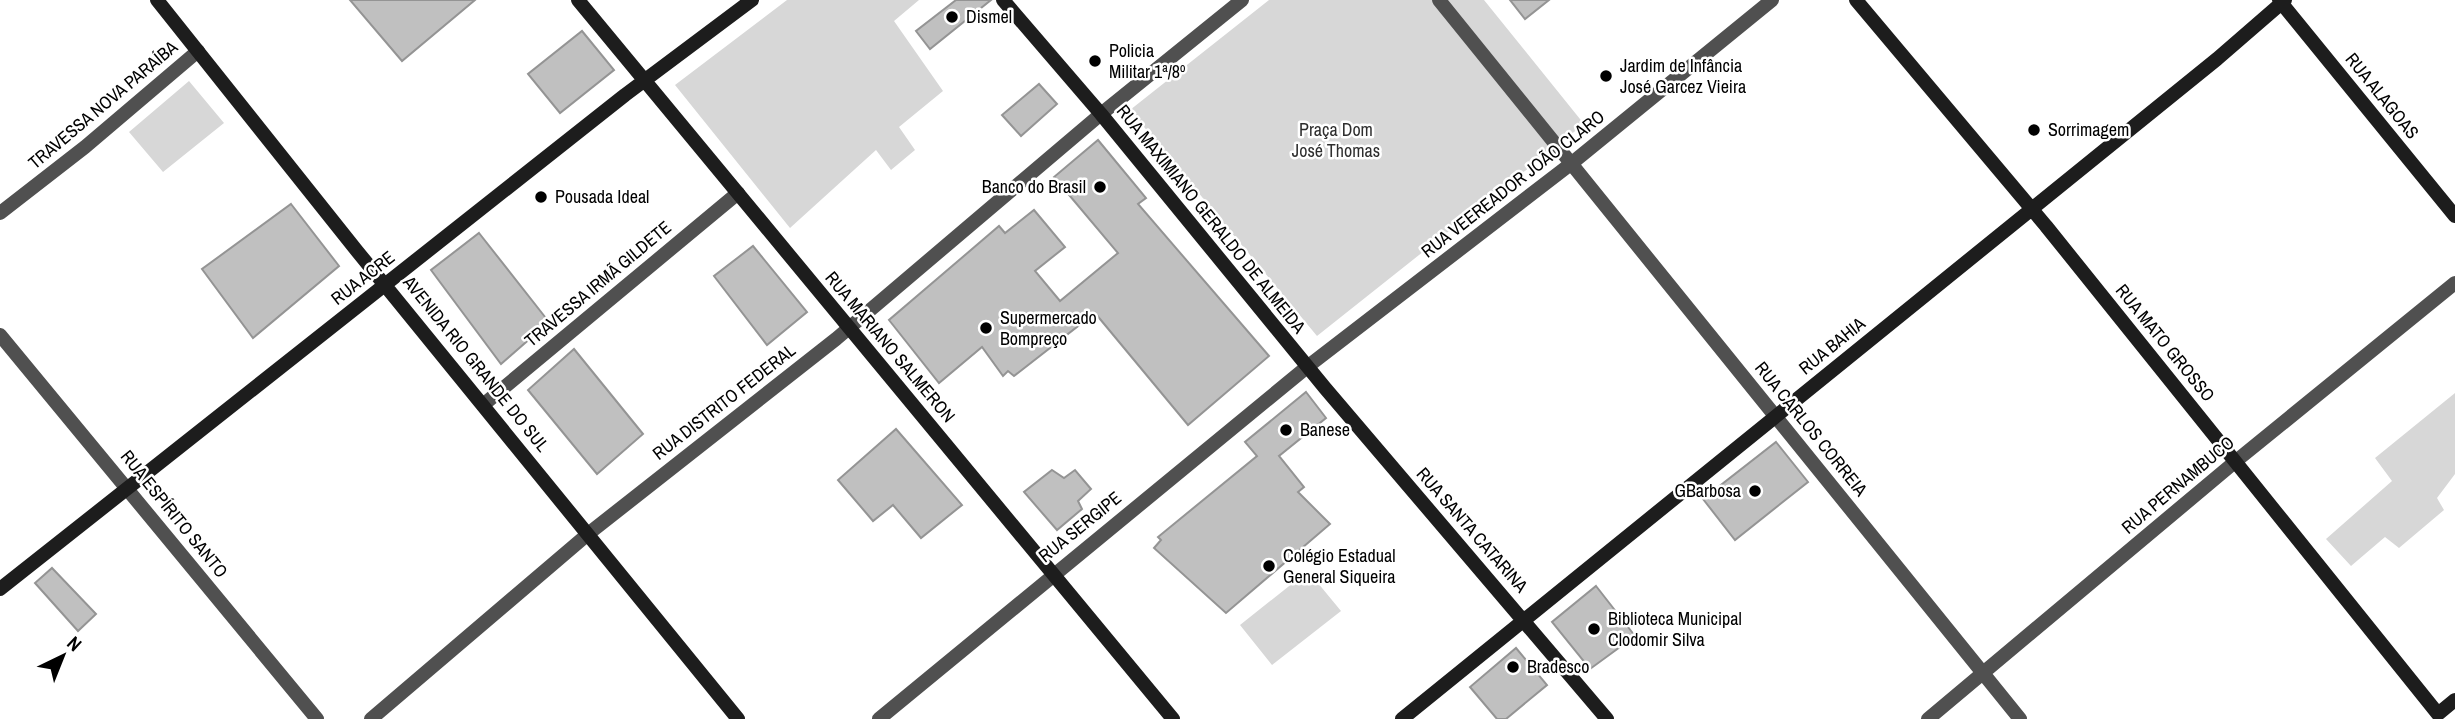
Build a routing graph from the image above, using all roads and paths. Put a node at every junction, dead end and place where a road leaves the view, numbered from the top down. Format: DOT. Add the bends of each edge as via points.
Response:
graph roads {
  1 [pos="157,0"];
  2 [pos="578,0"];
  3 [pos="752,0"];
  4 [pos="1003,0"];
  5 [pos="1242,0"];
  6 [pos="1439,0"];
  7 [pos="1772,0"];
  8 [pos="1856,0"];
  9 [pos="2282,1"];
  10 [pos="198,51"];
  11 [pos="644,81"];
  12 [pos="1101,114"];
  13 [pos="1572,163"];
  14 [pos="738,193"];
  15 [pos="2031,208"];
  16 [pos="0,213"];
  17 [pos="2455,216"];
  18 [pos="2455,283"];
  19 [pos="386,284"];
  20 [pos="849,327"];
  21 [pos="0,335"];
  22 [pos="1307,366"];
  23 [pos="483,405"];
  24 [pos="1776,417"];
  25 [pos="2235,461"];
  26 [pos="129,488"];
  27 [pos="588,534"];
  28 [pos="1053,574"];
  29 [pos="0,589"];
  30 [pos="1523,619"];
  31 [pos="1983,675"];
  32 [pos="2455,700"];
  33 [pos="2435,716"];
  34 [pos="317,719"];
  35 [pos="371,719"];
  36 [pos="738,719"];
  37 [pos="879,719"];
  38 [pos="1173,719"];
  39 [pos="1402,719"];
  40 [pos="1607,719"];
  41 [pos="1928,719"];
  42 [pos="2020,719"];
  1 -- 10 [label="main road, AVENIDA RIO GRANDE DO SUL"];
  2 -- 11 [label="main road, RUA MARIANO SALMERON"];
  3 -- 11 [label="main road, RUA ACRE"];
  4 -- 12 [label="main road, RUA MAXIMIANO GERALDO DE ALMEIDA"];
  5 -- 12 [label="street, RUA DISTRITO FEDERAL"];
  6 -- 13 [label="street, RUA CARLOS CORREIA"];
  7 -- 13 [label="street, RUA VEEREADOR JOÃO CLARO"];
  8 -- 15 [label="main road, RUA MATO GROSSO"];
  9 -- 15 [label="main road, RUA BAHIA"];
  9 -- 17 [label="main road, RUA ALAGOAS"];
  10 -- 16 [label="street, TRAVESSA NOVA PARAÍBA"];
  10 -- 19 [label="main road, AVENIDA RIO GRANDE DO SUL"];
  11 -- 14 [label="main road, RUA MARIANO SALMERON"];
  11 -- 19 [label="main road, RUA ACRE"];
  12 -- 20 [label="street, RUA DISTRITO FEDERAL"];
  12 -- 22 [label="main road, RUA MAXIMIANO GERALDO DE ALMEIDA"];
  13 -- 22 [label="street, RUA VEEREADOR JOÃO CLARO"];
  13 -- 24 [label="street, RUA CARLOS CORREIA"];
  14 -- 20 [label="main road, RUA MARIANO SALMERON"];
  14 -- 23 [label="street, TRAVESSA IRMÃ GILDETE"];
  15 -- 24 [label="main road, RUA BAHIA"];
  15 -- 25 [label="main road, RUA MATO GROSSO"];
  18 -- 25 [label="street, RUA PERNAMBUCO"];
  19 -- 23 [label="main road, AVENIDA RIO GRANDE DO SUL"];
  19 -- 26 [label="main road, RUA ACRE"];
  20 -- 27 [label="street, RUA DISTRITO FEDERAL"];
  20 -- 28 [label="main road, RUA MARIANO SALMERON"];
  21 -- 26 [label="street, RUA ESPÍRITO SANTO"];
  22 -- 28 [label="street, RUA SERGIPE"];
  22 -- 30 [label="main road, RUA SANTA CATARINA"];
  23 -- 27 [label="main road, AVENIDA RIO GRANDE DO SUL"];
  24 -- 30 [label="main road, RUA BAHIA"];
  24 -- 31 [label="street, RUA CARLOS CORREIA"];
  25 -- 31 [label="street, RUA PERNAMBUCO"];
  25 -- 33 [label="main road, RUA MATO GROSSO"];
  26 -- 29 [label="main road, RUA ACRE"];
  26 -- 34 [label="street, RUA ESPÍRITO SANTO"];
  27 -- 35 [label="street, RUA DISTRITO FEDERAL"];
  27 -- 36 [label="main road, AVENIDA RIO GRANDE DO SUL"];
  28 -- 37 [label="street, RUA SERGIPE"];
  28 -- 38 [label="main road, RUA MARIANO SALMERON"];
  30 -- 39 [label="main road, RUA BAHIA"];
  30 -- 40 [label="main road, RUA SANTA CATARINA"];
  31 -- 41 [label="street, RUA PERNAMBUCO"];
  31 -- 42 [label="street, RUA CARLOS CORREIA"];
  32 -- 33 [label="main road"];
}
